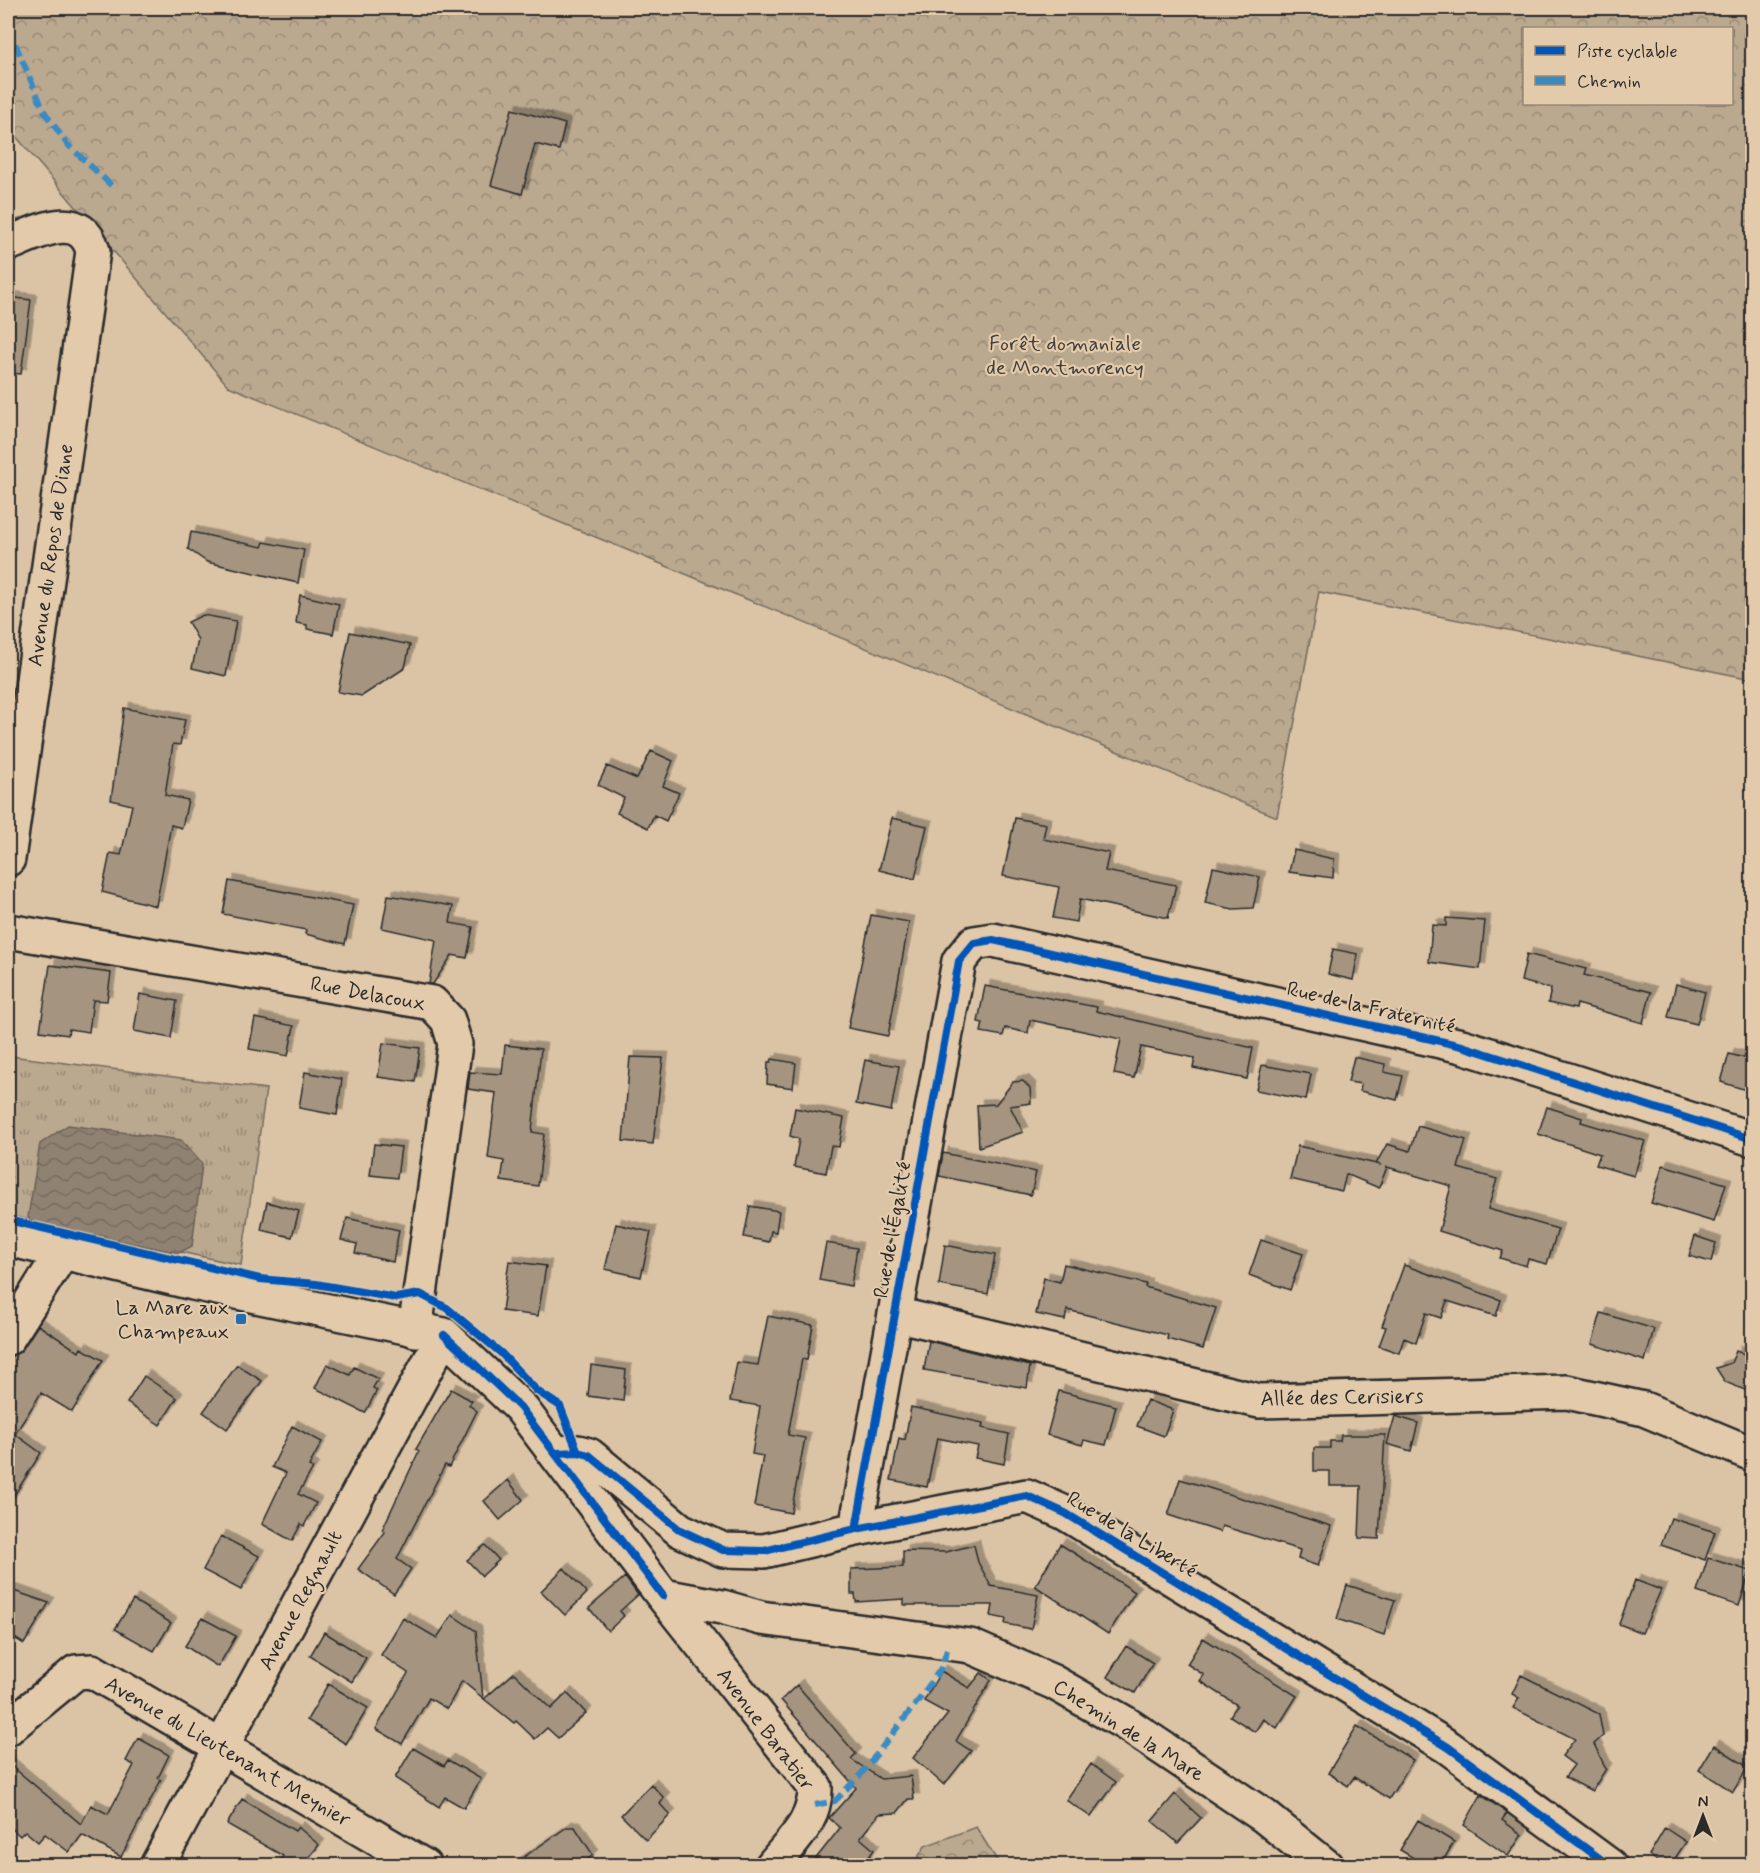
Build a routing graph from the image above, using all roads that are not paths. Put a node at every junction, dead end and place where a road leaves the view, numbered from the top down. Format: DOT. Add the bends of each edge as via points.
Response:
graph roads {
  1 [pos="8,244"];
  2 [pos="8,859"];
  3 [pos="8,931"];
  4 [pos="974,943"];
  5 [pos="1752,1139"];
  6 [pos="8,1239"];
  7 [pos="63,1251"];
  8 [pos="895,1314"];
  9 [pos="429,1333"];
  10 [pos="8,1338"];
  11 [pos="557,1453"];
  12 [pos="1752,1454"];
  13 [pos="856,1528"];
  14 [pos="663,1596"];
  15 [pos="8,1728"];
  16 [pos="221,1747"];
  17 [pos="157,1866"];
  18 [pos="424,1866"];
  19 [pos="772,1866"];
  20 [pos="1326,1866"];
  21 [pos="1610,1866"];
  1 -- 2 [label="street, Avenue du Repos de Diane" via="43,230 72,225 81,230 93,250"];
  3 -- 9 [label="street, Rue Delacoux" via="432,1003 448,1020 455,1044"];
  4 -- 5 [label="street, Rue de la Fraternité" via="993,940 1462,1046"];
  4 -- 8 [label="street, Rue de l'Égalité" via="959,961"];
  6 -- 7 [label="street"];
  7 -- 9 [label="street"];
  7 -- 10 [label="street"];
  8 -- 12 [label="street, Allée des Cerisiers" via="1259,1401 1567,1392 1644,1409"];
  8 -- 13 [label="street, Rue de l'Égalité"];
  9 -- 11 [label="street" via="520,1407"];
  9 -- 16 [label="street, Avenue Regnault"];
  11 -- 13 [label="street, Rue de la Liberté" via="588,1455 680,1530 723,1550 764,1551"];
  11 -- 14 [label="street"];
  13 -- 21 [label="street, Rue de la Liberté" via="1027,1496 1065,1513 1448,1747"];
  14 -- 19 [label="street, Avenue Baratier" via="815,1787 815,1805 808,1821"];
  14 -- 20 [label="street, Chemin de la Mare" via="761,1618 970,1647 1053,1682 1125,1723 1264,1816"];
  15 -- 16 [label="street, Avenue du Lieutenant Meynier" via="69,1676 92,1671"];
  16 -- 17 [label="street, Avenue Regnault"];
  16 -- 18 [label="street, Avenue du Lieutenant Meynier"];
}
